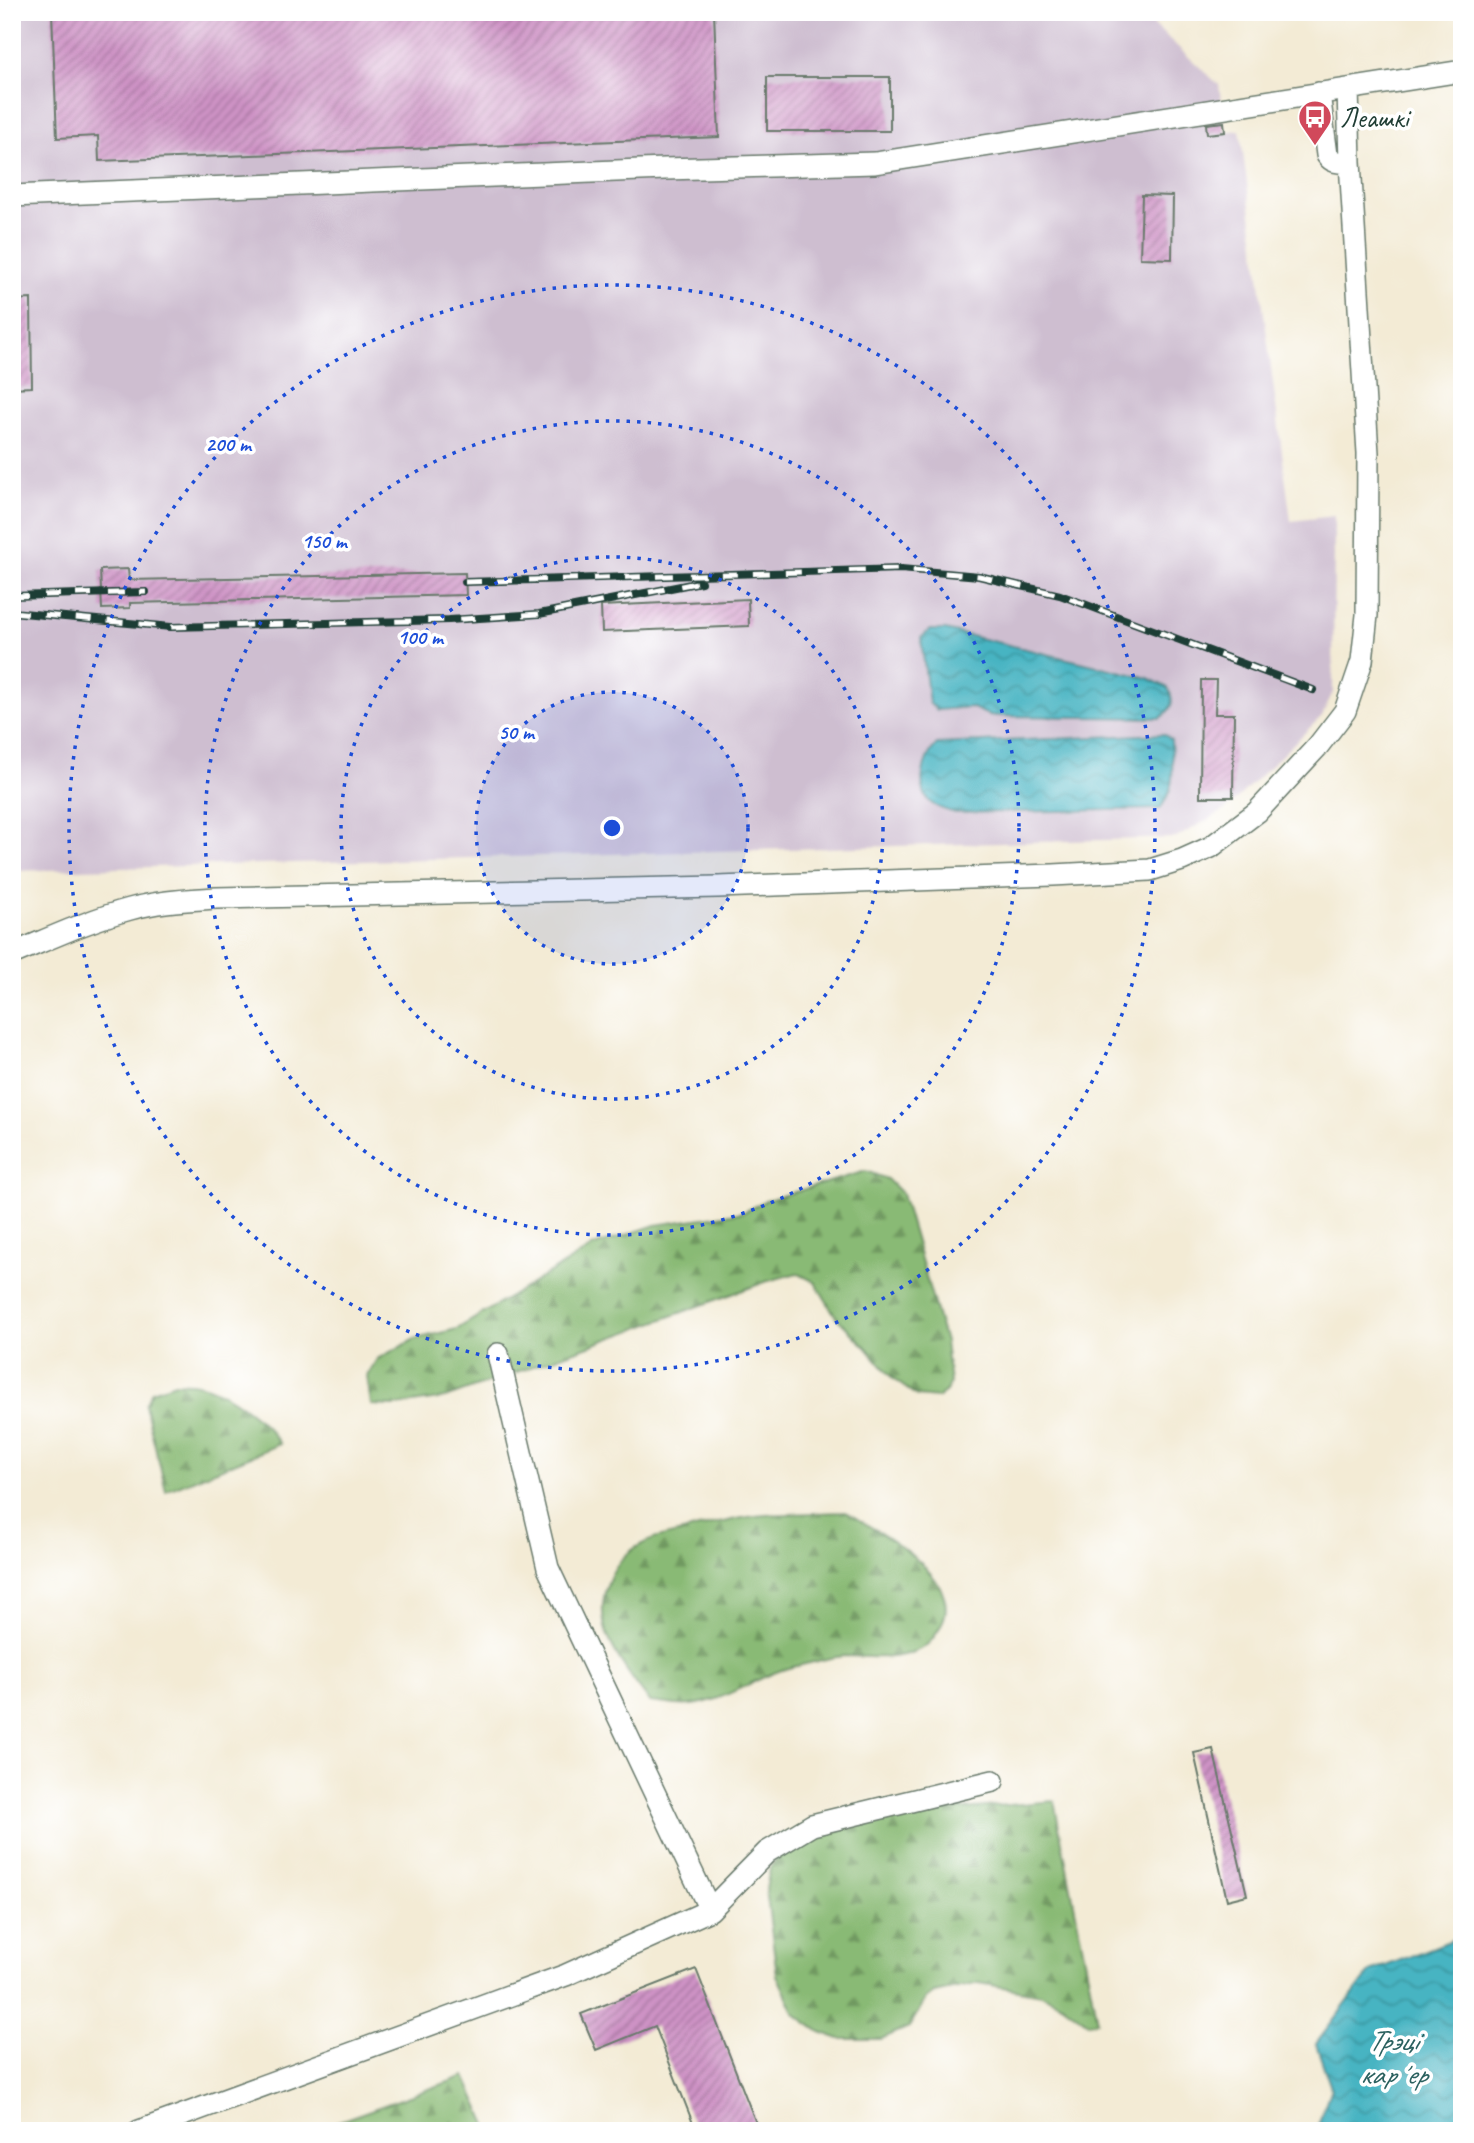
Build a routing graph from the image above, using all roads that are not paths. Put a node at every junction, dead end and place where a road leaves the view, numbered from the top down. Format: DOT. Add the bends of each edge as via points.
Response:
graph roads {
  1 [pos="1462,71"];
  2 [pos="1348,89"];
  3 [pos="1319,93"];
  4 [pos="1350,162"];
  5 [pos="12,196"];
  6 [pos="12,954"];
  7 [pos="498,1353"];
  8 [pos="993,1781"];
  9 [pos="710,1910"];
  10 [pos="139,2131"];
  1 -- 2 [label="street"];
  2 -- 3 [label="street"];
  2 -- 4 [label="street"];
  3 -- 4 [label="street" via="1327,155 1336,162"];
  3 -- 5 [label="street" via="875,163"];
  4 -- 6 [label="street" via="1368,453 1367,615 1362,661 1345,712 1318,746 1257,812 1211,846 1150,870 161,902 99,919"];
  7 -- 9 [label="street" via="548,1568"];
  8 -- 9 [label="street" via="812,1825 767,1852"];
  9 -- 10 [label="street" via="566,1975"];
}
